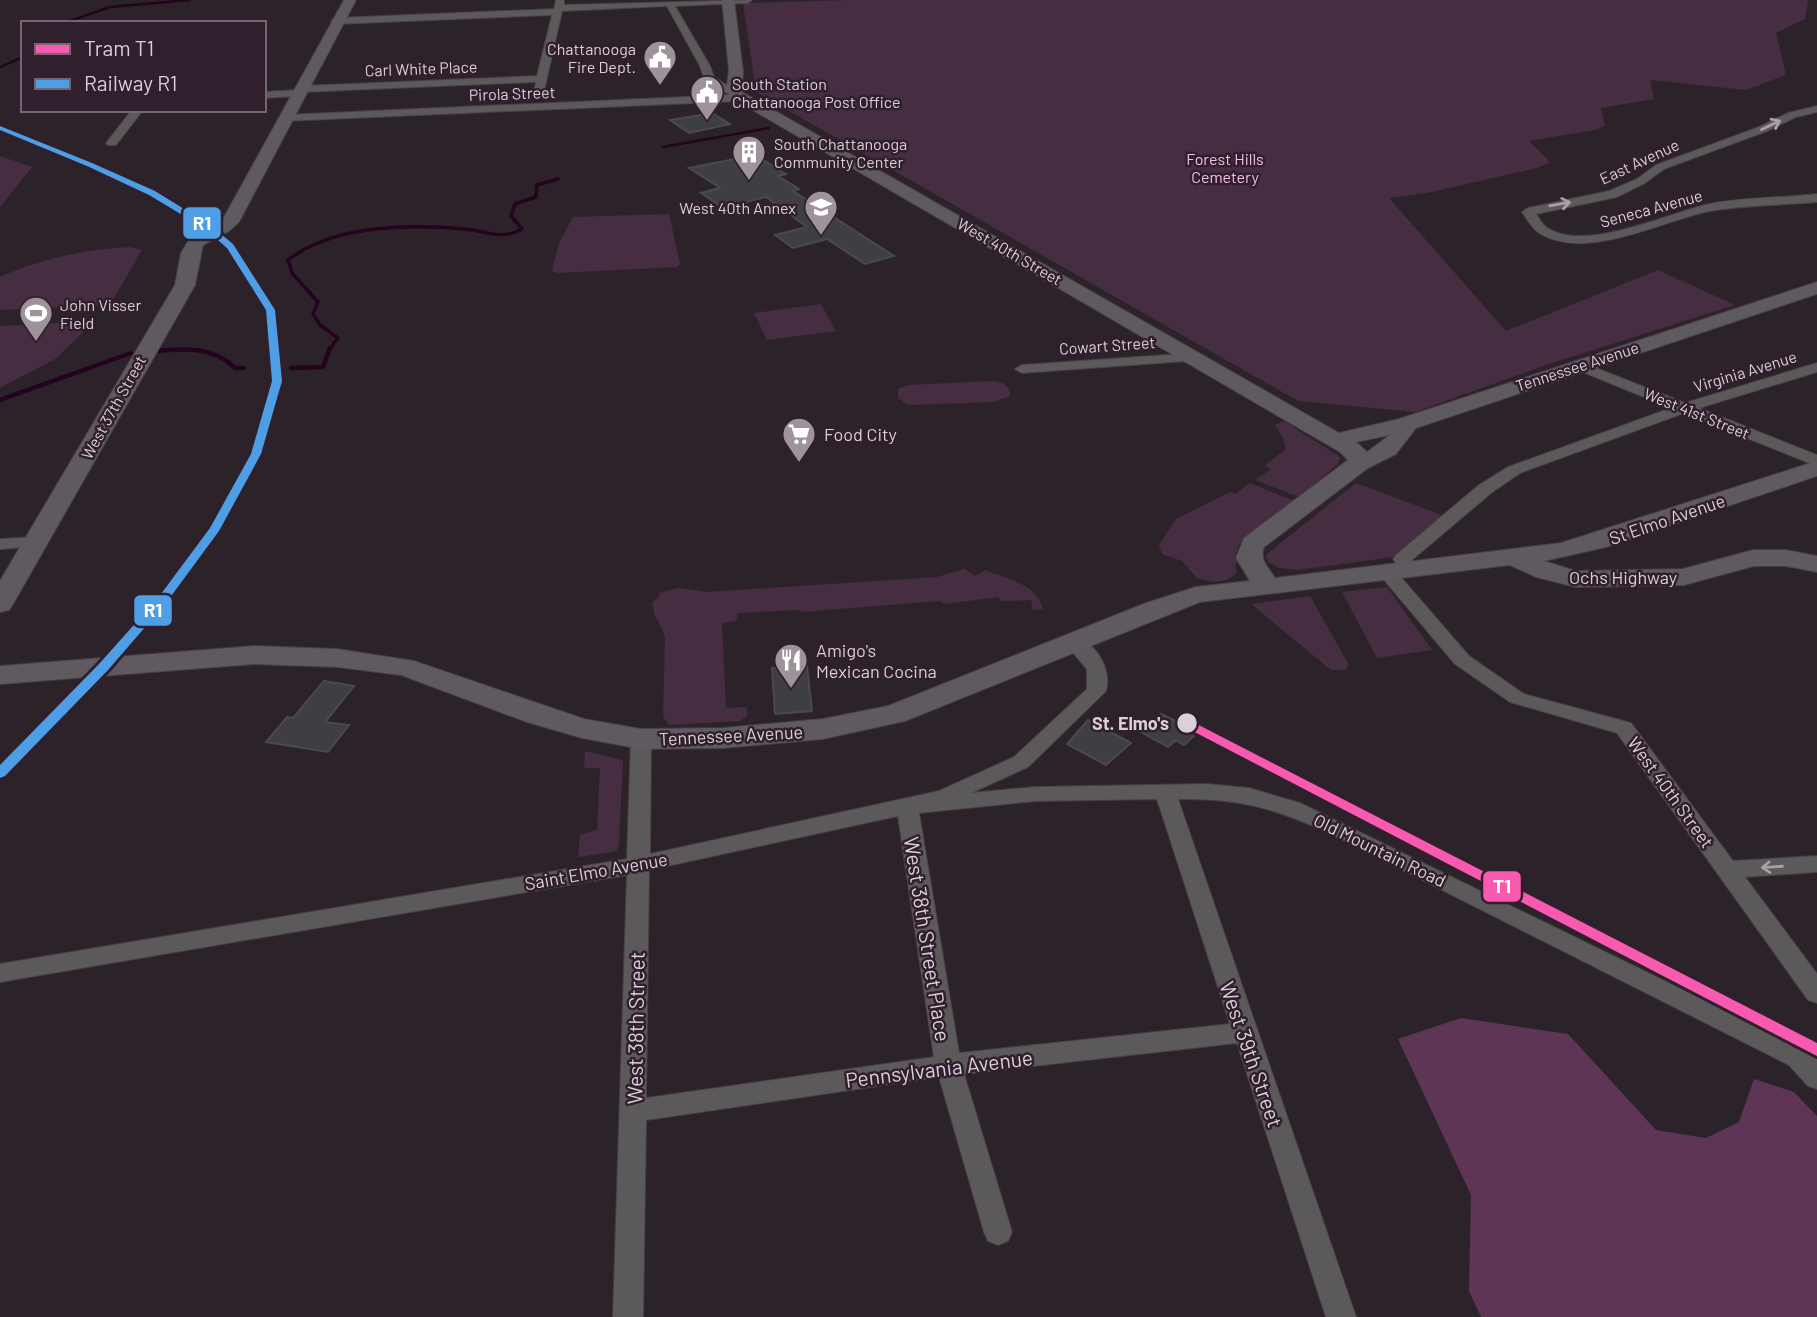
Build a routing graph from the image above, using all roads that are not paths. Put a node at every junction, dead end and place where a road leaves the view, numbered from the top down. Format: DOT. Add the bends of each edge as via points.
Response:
graph roads {
  1 [pos="350,0"];
  2 [pos="748,0"];
  3 [pos="729,1"];
  4 [pos="670,4"];
  5 [pos="559,7"];
  6 [pos="337,21"];
  7 [pos="541,79"];
  8 [pos="300,91"];
  9 [pos="266,95"];
  10 [pos="739,97"];
  11 [pos="536,107"];
  12 [pos="1817,109"];
  13 [pos="136,112"];
  14 [pos="284,118"];
  15 [pos="112,143"];
  16 [pos="1814,196"];
  17 [pos="1577,240"];
  18 [pos="1817,288"];
  19 [pos="1195,357"];
  20 [pos="1578,365"];
  21 [pos="1817,367"];
  22 [pos="1022,369"];
  23 [pos="1684,408"];
  24 [pos="1406,424"];
  25 [pos="1337,440"];
  26 [pos="1817,461"];
  27 [pos="1360,463"];
  28 [pos="1817,468"];
  29 [pos="37,542"];
  30 [pos="0,544"];
  31 [pos="1514,557"];
  32 [pos="1817,564"];
  33 [pos="1398,570"];
  34 [pos="1267,586"];
  35 [pos="0,604"];
  36 [pos="1073,642"];
  37 [pos="0,675"];
  38 [pos="641,739"];
  39 [pos="1165,791"];
  40 [pos="907,807"];
  41 [pos="1817,864"];
  42 [pos="637,865"];
  43 [pos="1728,870"];
  44 [pos="0,972"];
  45 [pos="1817,993"];
  46 [pos="1245,1032"];
  47 [pos="1807,1057"];
  48 [pos="948,1065"];
  49 [pos="1817,1078"];
  50 [pos="633,1111"];
  51 [pos="998,1232"];
  52 [pos="628,1317"];
  53 [pos="1341,1317"];
  1 -- 6 [label="main road, West 37th Street"];
  2 -- 3 [label="street"];
  3 -- 4 [label="street"];
  3 -- 10 [label="main road" via="736,71 733,91"];
  4 -- 5 [label="street"];
  4 -- 10 [label="street" via="709,79"];
  5 -- 6 [label="street"];
  5 -- 7 [label="street"];
  6 -- 8 [label="main road, West 37th Street"];
  7 -- 8 [label="street, Carl White Place"];
  7 -- 11 [label="street"];
  8 -- 9 [label="street, Carl White Place"];
  8 -- 14 [label="main road, West 37th Street"];
  10 -- 11 [label="street, Pirola Street"];
  10 -- 19 [label="main road, West 40th Street"];
  11 -- 14 [label="street, Pirola Street"];
  17 -- 12 [label="street, East Avenue, one-way" via="1546,230 1528,212 1613,194 1660,167"];
  13 -- 15 [label="street"];
  14 -- 29 [label="main road, West 37th Street" via="230,222 194,244 185,285"];
  16 -- 17 [label="street, Seneca Avenue" via="1708,208 1601,238"];
  18 -- 20 [label="main road, Tennessee Avenue"];
  19 -- 22 [label="street, Cowart Street"];
  19 -- 25 [label="main road, West 40th Street"];
  20 -- 23 [label="street, West 41st Street"];
  20 -- 24 [label="main road, Tennessee Avenue"];
  21 -- 23 [label="street, Virginia Avenue"];
  23 -- 26 [label="street, West 41st Street"];
  23 -- 33 [label="street, Virginia Avenue" via="1514,470 1402,559"];
  24 -- 25 [label="main road, Tennessee Avenue"];
  24 -- 27 [label="main road" via="1403,436 1375,458"];
  25 -- 27 [label="main road, West 40th Street" via="1355,453"];
  27 -- 34 [label="main road" via="1253,543 1249,558"];
  28 -- 31 [label="main road, St Elmo Avenue" via="1597,542"];
  29 -- 30 [label="street"];
  29 -- 35 [label="main road, West 37th Street"];
  31 -- 32 [label="main road, Ochs Highway" via="1576,579 1684,577 1753,558"];
  31 -- 33 [label="main road, St Elmo Avenue"];
  33 -- 34 [label="main road"];
  33 -- 43 [label="street, West 40th Street" via="1462,660 1517,698 1625,728"];
  34 -- 36 [label="main road, Tennessee Avenue" via="1196,595"];
  36 -- 38 [label="main road, Tennessee Avenue" via="889,715 798,731"];
  36 -- 40 [label="street, Saint Elmo Avenue" via="1099,670 1096,691 1021,762 946,796"];
  37 -- 38 [label="main road, Tennessee Avenue" via="254,655 337,658 404,667 537,715"];
  38 -- 42 [label="street, West 38th Street"];
  39 -- 40 [label="street, Old Mountain Road" via="1035,794"];
  39 -- 46 [label="street, West 39th Street"];
  39 -- 47 [label="street, Old Mountain Road" via="1249,795 1313,817"];
  40 -- 42 [label="street, Saint Elmo Avenue"];
  40 -- 48 [label="street, West 38th Street Place"];
  41 -- 43 [label="street, one-way"];
  42 -- 44 [label="street, Saint Elmo Avenue"];
  42 -- 50 [label="street, West 38th Street"];
  43 -- 45 [label="street, West 40th Street"];
  46 -- 48 [label="street, Pennsylvania Avenue"];
  46 -- 53 [label="street, West 39th Street"];
  47 -- 49 [label="street"];
  48 -- 50 [label="street, Pennsylvania Avenue"];
  48 -- 51 [label="street, West 38th Street Place"];
  50 -- 52 [label="street, West 38th Street"];
}
